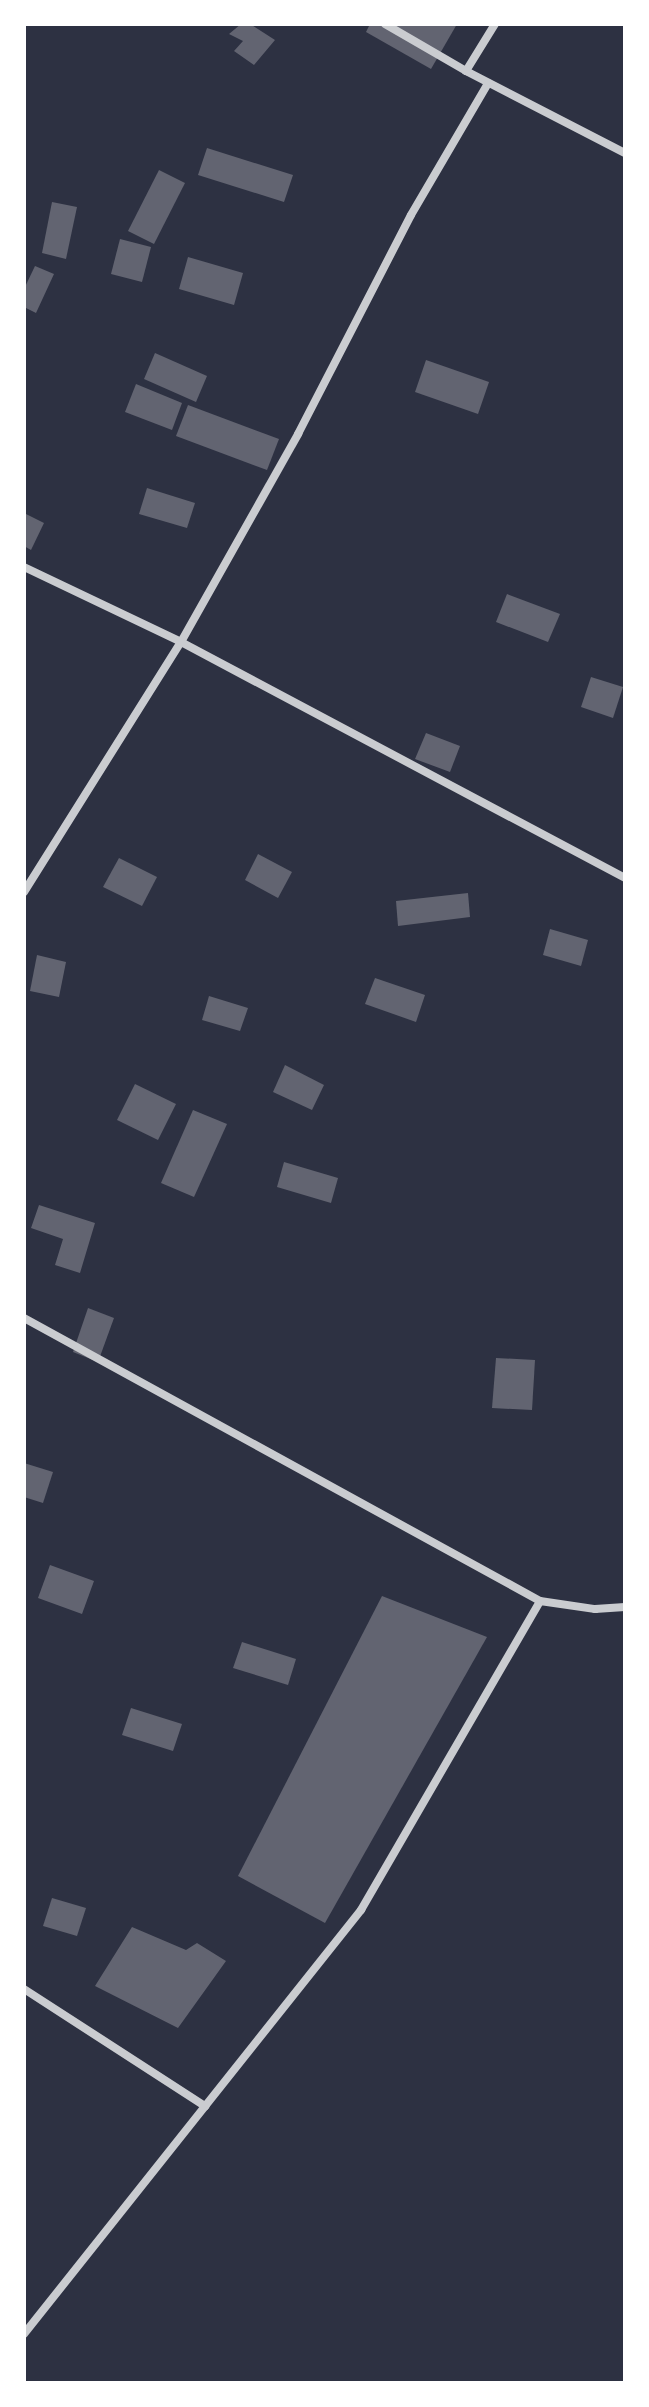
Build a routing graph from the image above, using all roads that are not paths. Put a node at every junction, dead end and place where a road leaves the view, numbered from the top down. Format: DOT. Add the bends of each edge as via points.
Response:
graph roads {
  1 [pos="385,24"];
  2 [pos="495,24"];
  3 [pos="466,71"];
  4 [pos="488,83"];
  5 [pos="625,153"];
  6 [pos="24,567"];
  7 [pos="181,642"];
  8 [pos="625,878"];
  9 [pos="24,892"];
  10 [pos="24,1318"];
  11 [pos="540,1601"];
  12 [pos="625,1607"];
  13 [pos="24,1989"];
  14 [pos="205,2106"];
  15 [pos="24,2334"];
  1 -- 3 [label="street"];
  2 -- 3 [label="street"];
  3 -- 4 [label="street"];
  4 -- 5 [label="street"];
  4 -- 7 [label="street"];
  6 -- 7 [label="street"];
  7 -- 8 [label="street"];
  7 -- 9 [label="street"];
  10 -- 11 [label="street"];
  11 -- 12 [label="street" via="595,1609"];
  11 -- 14 [label="street" via="361,1910"];
  13 -- 14 [label="street"];
  14 -- 15 [label="street"];
}
